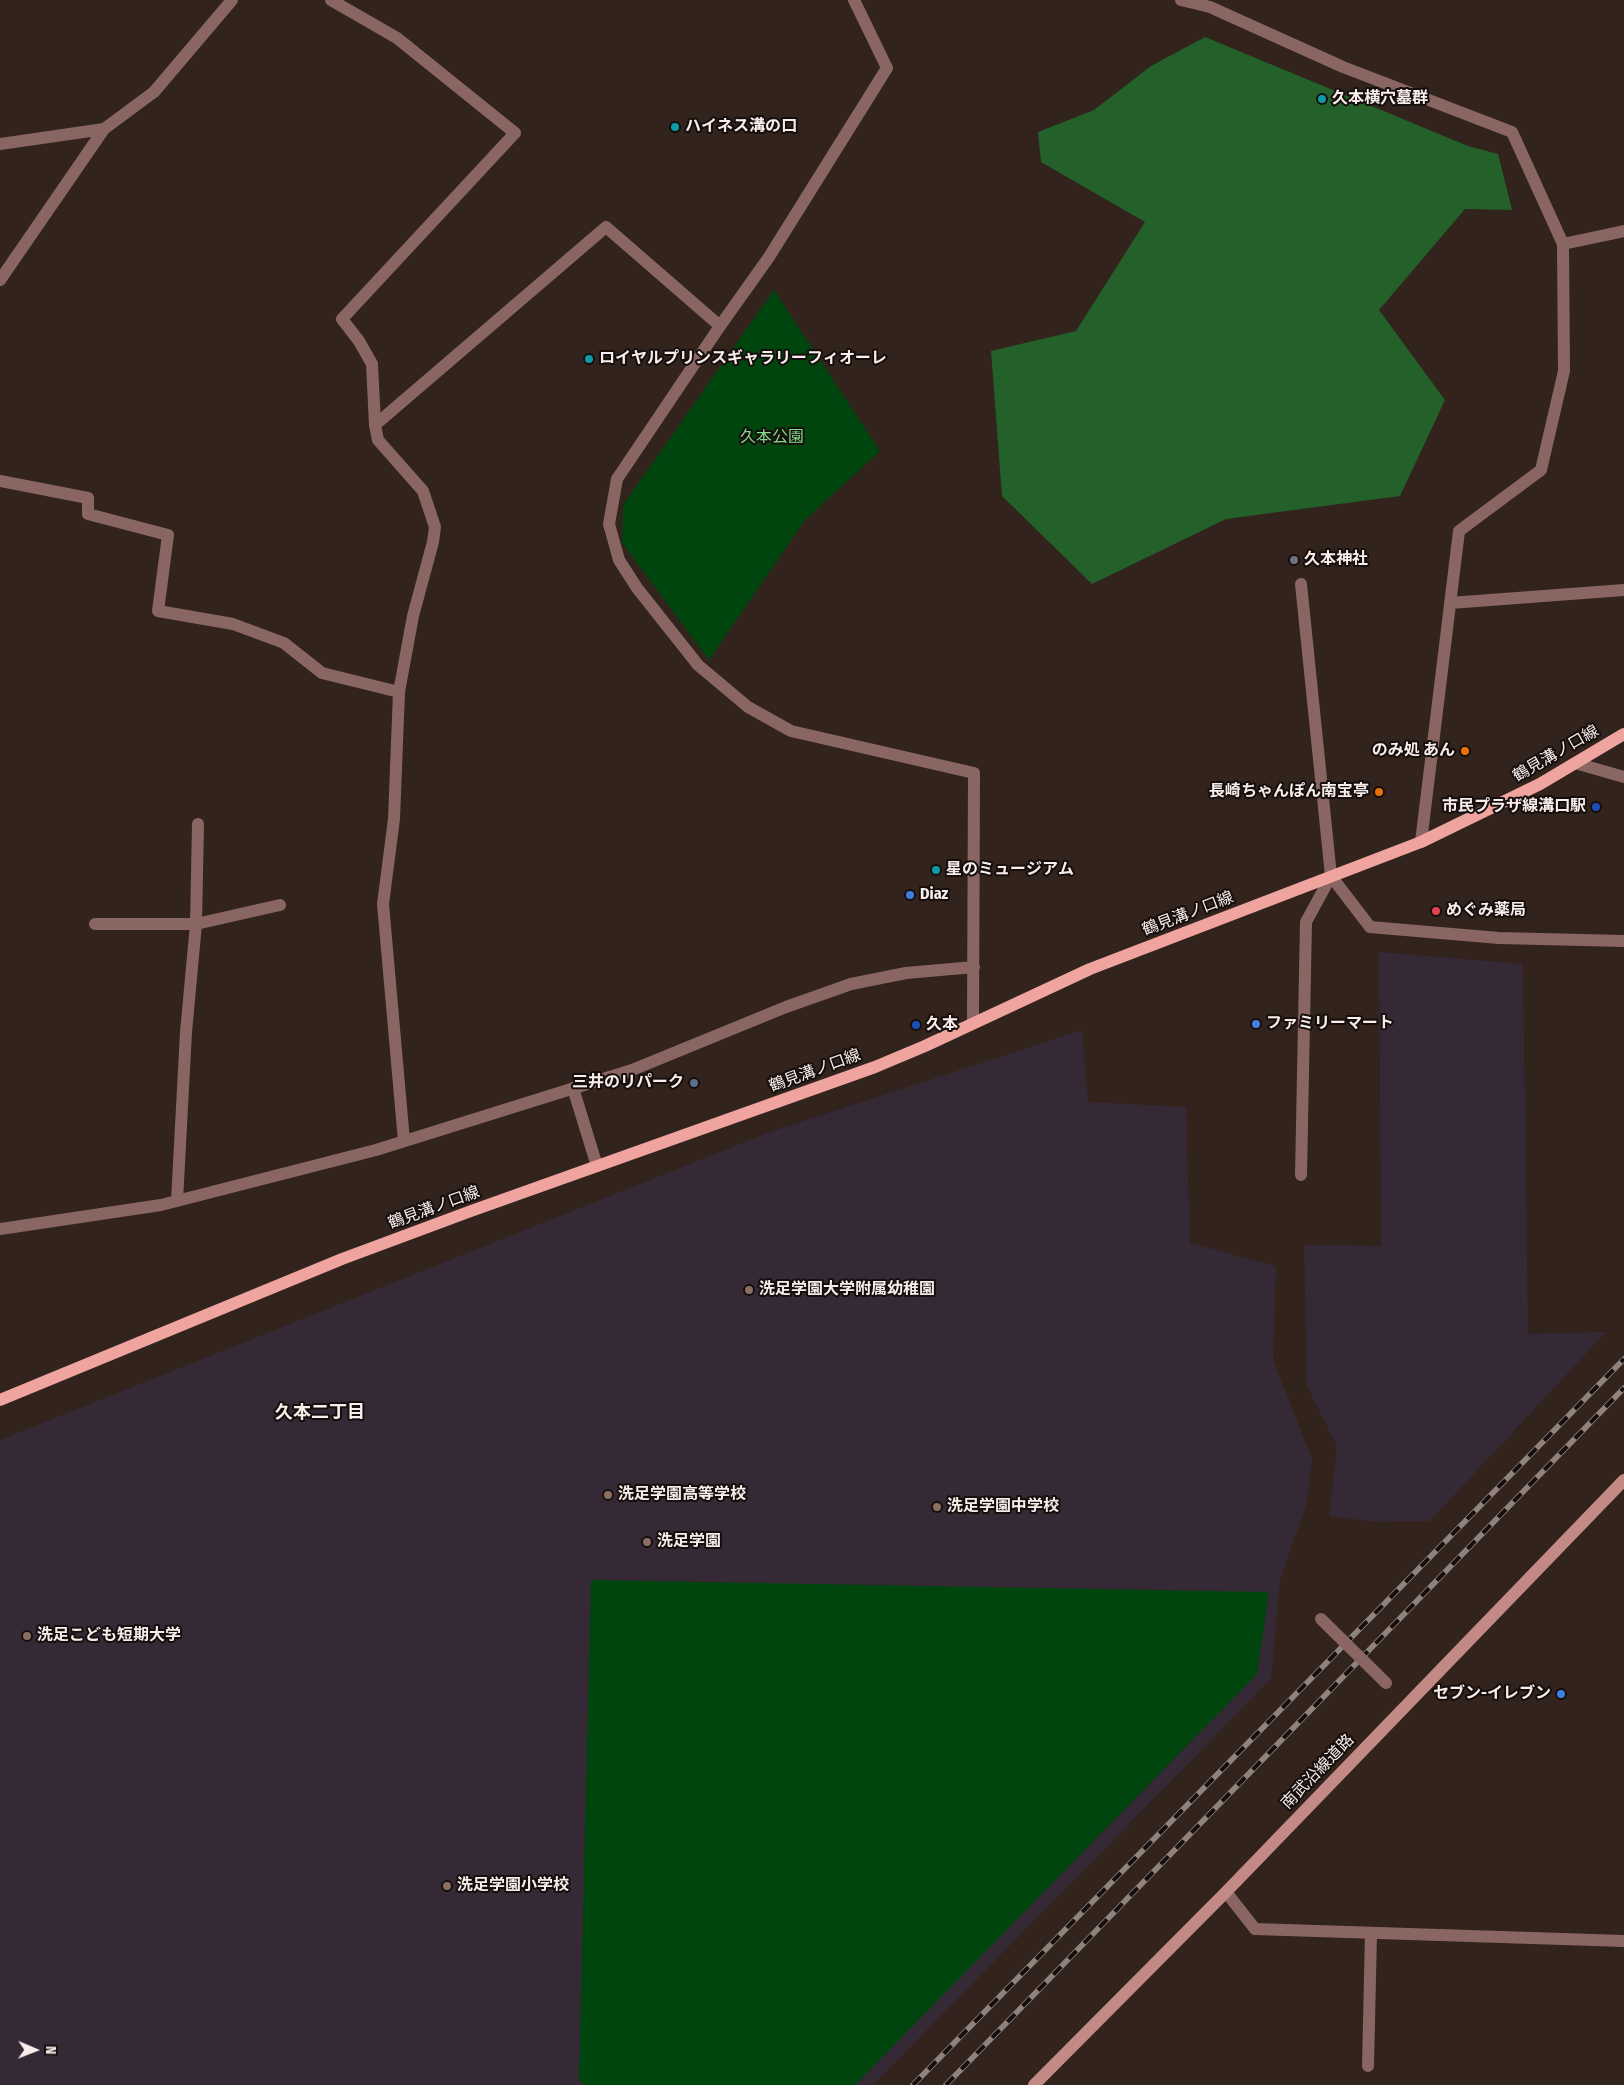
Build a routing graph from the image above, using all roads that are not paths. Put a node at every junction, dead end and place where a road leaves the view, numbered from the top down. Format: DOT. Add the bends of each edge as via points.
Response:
graph roads {
  1 [pos="232,0"];
  2 [pos="332,0"];
  3 [pos="854,0"];
  4 [pos="1181,0"];
  5 [pos="104,130"];
  6 [pos="0,144"];
  7 [pos="1624,231"];
  8 [pos="1562,244"];
  9 [pos="0,280"];
  10 [pos="720,326"];
  11 [pos="375,425"];
  12 [pos="0,481"];
  13 [pos="1301,584"];
  14 [pos="1624,590"];
  15 [pos="1450,602"];
  16 [pos="399,692"];
  17 [pos="1624,734"];
  18 [pos="1575,764"];
  19 [pos="1624,777"];
  20 [pos="198,824"];
  21 [pos="1421,842"];
  22 [pos="1330,876"];
  23 [pos="280,905"];
  24 [pos="95,924"];
  25 [pos="196,924"];
  26 [pos="1624,941"];
  27 [pos="974,967"];
  28 [pos="973,1023"];
  29 [pos="573,1088"];
  30 [pos="404,1141"];
  31 [pos="597,1166"];
  32 [pos="1301,1175"];
  33 [pos="177,1201"];
  34 [pos="0,1228"];
  35 [pos="0,1400"];
  36 [pos="1624,1480"];
  37 [pos="1321,1619"];
  38 [pos="1386,1683"];
  39 [pos="1226,1892"];
  40 [pos="1371,1933"];
  41 [pos="1624,1941"];
  42 [pos="1368,2066"];
  43 [pos="1034,2085"];
  1 -- 5 [label="street" via="154,92"];
  2 -- 11 [label="street" via="397,38 515,133 342,319 372,364"];
  3 -- 10 [label="street" via="887,68 769,257"];
  4 -- 8 [label="street" via="1210,8 1343,67 1512,132"];
  5 -- 6 [label="street"];
  5 -- 9 [label="street"];
  7 -- 8 [label="street"];
  8 -- 15 [label="street" via="1564,371 1541,470 1459,531"];
  10 -- 11 [label="street" via="606,227"];
  10 -- 27 [label="street" via="617,479 609,524 619,560 698,665 748,707 791,731 974,772"];
  11 -- 16 [label="street" via="378,440 423,491 435,527 413,616"];
  12 -- 16 [label="street" via="88,498 88,514 168,534 158,611 233,624 284,643 322,673"];
  13 -- 22 [label="street"];
  14 -- 15 [label="street"];
  15 -- 21 [label="street"];
  16 -- 30 [label="street" via="394,819 383,904"];
  17 -- 18 [label="main road, 鶴見溝ノ口線"];
  18 -- 19 [label="street"];
  18 -- 21 [label="main road, 鶴見溝ノ口線"];
  20 -- 25 [label="street"];
  21 -- 22 [label="main road, 鶴見溝ノ口線"];
  22 -- 26 [label="street" via="1370,927 1499,938"];
  22 -- 28 [label="main road, 鶴見溝ノ口線" via="1090,969"];
  22 -- 32 [label="street" via="1306,922"];
  23 -- 25 [label="street"];
  24 -- 25 [label="street"];
  25 -- 33 [label="street" via="186,1032"];
  27 -- 28 [label="street"];
  27 -- 29 [label="street" via="906,973 852,984 786,1007 632,1070"];
  28 -- 31 [label="main road, 鶴見溝ノ口線" via="875,1067"];
  29 -- 30 [label="street"];
  29 -- 31 [label="street"];
  30 -- 33 [label="street"];
  31 -- 35 [label="main road, 鶴見溝ノ口線" via="342,1260"];
  33 -- 34 [label="street"];
  36 -- 39 [label="street, 南武沿線道路"];
  37 -- 38 [label="street, bridge"];
  39 -- 40 [label="street" via="1255,1929"];
  39 -- 43 [label="street, 南武沿線道路"];
  40 -- 41 [label="street"];
  40 -- 42 [label="street"];
}
